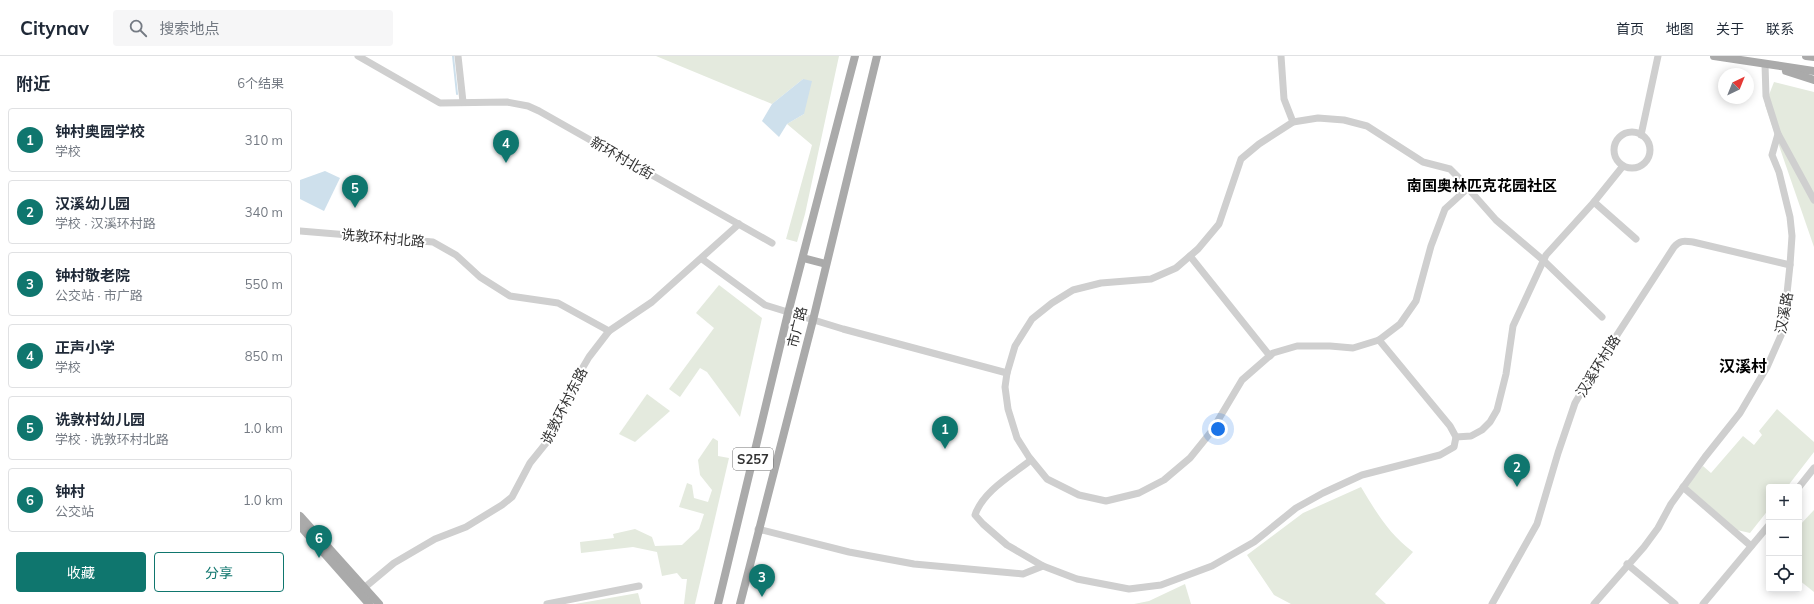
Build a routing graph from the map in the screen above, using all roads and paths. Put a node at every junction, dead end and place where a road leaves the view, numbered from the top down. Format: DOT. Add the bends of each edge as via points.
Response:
graph roads {
  1 [pos="358,56"];
  2 [pos="458,56"];
  3 [pos="854,56"];
  4 [pos="877,56"];
  5 [pos="1281,56"];
  6 [pos="1658,56"];
  7 [pos="1714,56"];
  8 [pos="1806,56"];
  9 [pos="1814,57"];
  10 [pos="1765,64"];
  11 [pos="1814,71"];
  12 [pos="1814,80"];
  13 [pos="463,102"];
  14 [pos="1293,122"];
  15 [pos="1641,134"];
  16 [pos="1778,134"];
  17 [pos="1623,166"];
  18 [pos="1468,188"];
  19 [pos="1814,200"];
  20 [pos="1594,202"];
  21 [pos="739,224"];
  22 [pos="300,231"];
  23 [pos="1636,239"];
  24 [pos="772,243"];
  25 [pos="1190,256"];
  26 [pos="803,258"];
  27 [pos="702,259"];
  28 [pos="1543,260"];
  29 [pos="826,264"];
  30 [pos="1790,265"];
  31 [pos="788,313"];
  32 [pos="1602,317"];
  33 [pos="813,320"];
  34 [pos="609,331"];
  35 [pos="1379,340"];
  36 [pos="1270,356"];
  37 [pos="1007,373"];
  38 [pos="1456,437"];
  39 [pos="1031,460"];
  40 [pos="1814,468"];
  41 [pos="1801,484"];
  42 [pos="1683,487"];
  43 [pos="300,516"];
  44 [pos="300,526"];
  45 [pos="1766,528"];
  46 [pos="758,529"];
  47 [pos="1751,546"];
  48 [pos="1628,564"];
  49 [pos="1043,566"];
  50 [pos="639,586"];
  51 [pos="364,588"];
  52 [pos="369,604"];
  53 [pos="378,604"];
  54 [pos="547,604"];
  55 [pos="718,604"];
  56 [pos="740,604"];
  57 [pos="1492,604"];
  58 [pos="1594,604"];
  59 [pos="1675,604"];
  60 [pos="1703,604"];
  1 -- 13 [label="street, 新环村北街" via="440,103"];
  2 -- 13 [label="street"];
  3 -- 26 [label="main road, 市广路 / S257"];
  4 -- 29 [label="main road, 市广路 / S257"];
  5 -- 14 [label="street" via="1284,99"];
  6 -- 15 [label="street"];
  7 -- 10 [label="main road"];
  8 -- 9 [label="main road"];
  10 -- 11 [label="main road"];
  10 -- 12 [label="main road"];
  10 -- 16 [label="street" via="1766,96"];
  13 -- 21 [label="street, 新环村北街" via="507,102 539,111"];
  14 -- 18 [label="street" via="1318,118 1344,120 1368,126 1423,162 1450,169"];
  14 -- 25 [label="street" via="1241,159 1218,224"];
  15 -- 17 [label="street" via="1630,132 1616,142 1615,153"];
  15 -- 17 [label="street" via="1649,144 1647,160 1637,167"];
  16 -- 19 [label="street"];
  16 -- 30 [label="street, 汉溪路" via="1772,155 1790,217"];
  17 -- 20 [label="street"];
  18 -- 28 [label="street" via="1496,220"];
  18 -- 35 [label="street" via="1445,209 1431,246 1416,301 1400,324"];
  20 -- 23 [label="street"];
  20 -- 28 [label="street"];
  21 -- 24 [label="street, 新环村北街"];
  21 -- 27 [label="street, 诜敦环村东路"];
  22 -- 34 [label="street, 诜敦环村北路" via="433,242 510,296 558,303"];
  25 -- 36 [label="street"];
  25 -- 37 [label="street" via="1176,268 1151,279 1101,283 1073,290 1052,303 1032,319 1015,346"];
  26 -- 29 [label="main road"];
  26 -- 31 [label="main road, 市广路 / S257"];
  27 -- 31 [label="street" via="765,305"];
  27 -- 34 [label="street, 诜敦环村东路" via="652,302"];
  28 -- 32 [label="street"];
  28 -- 38 [label="street" via="1512,326 1506,374 1497,410 1482,430 1471,436"];
  29 -- 33 [label="main road, 市广路 / S257"];
  30 -- 42 [label="street, 汉溪路" via="1783,331 1767,367 1740,413"];
  30 -- 57 [label="street, 汉溪环村路" via="1693,242 1678,242 1592,372 1575,403 1537,524"];
  31 -- 33 [label="street"];
  31 -- 55 [label="main road, 市广路 / S257"];
  33 -- 37 [label="street"];
  33 -- 46 [label="main road, 市广路 / S257"];
  34 -- 51 [label="street, 诜敦环村东路" via="576,379 551,437 530,463 512,497 466,527 435,538 394,564"];
  35 -- 36 [label="street" via="1353,348 1298,346"];
  35 -- 38 [label="street" via="1450,426"];
  36 -- 39 [label="street" via="1242,380 1211,432 1190,458 1164,480 1139,493 1106,501 1078,496 1047,479"];
  37 -- 39 [label="street" via="1005,387 1008,410 1017,438"];
  38 -- 49 [label="street" via="1454,446 1440,455 1362,475 1323,493 1296,508 1254,542 1212,566 1161,585 1129,589 1078,580"];
  39 -- 49 [label="street" via="991,491 978,505 975,514 1007,545"];
  40 -- 41 [label="street"];
  42 -- 47 [label="street"];
  42 -- 48 [label="street, 汉溪路" via="1658,528"];
  43 -- 51 [label="main road"];
  44 -- 52 [label="main road"];
  45 -- 47 [label="street"];
  46 -- 49 [label="street" via="849,552 914,564 1023,574"];
  46 -- 56 [label="main road, 市广路 / S257"];
  47 -- 60 [label="street"];
  48 -- 58 [label="street, 汉溪路"];
  48 -- 59 [label="street"];
  50 -- 54 [label="street"];
  51 -- 53 [label="main road"];
}
